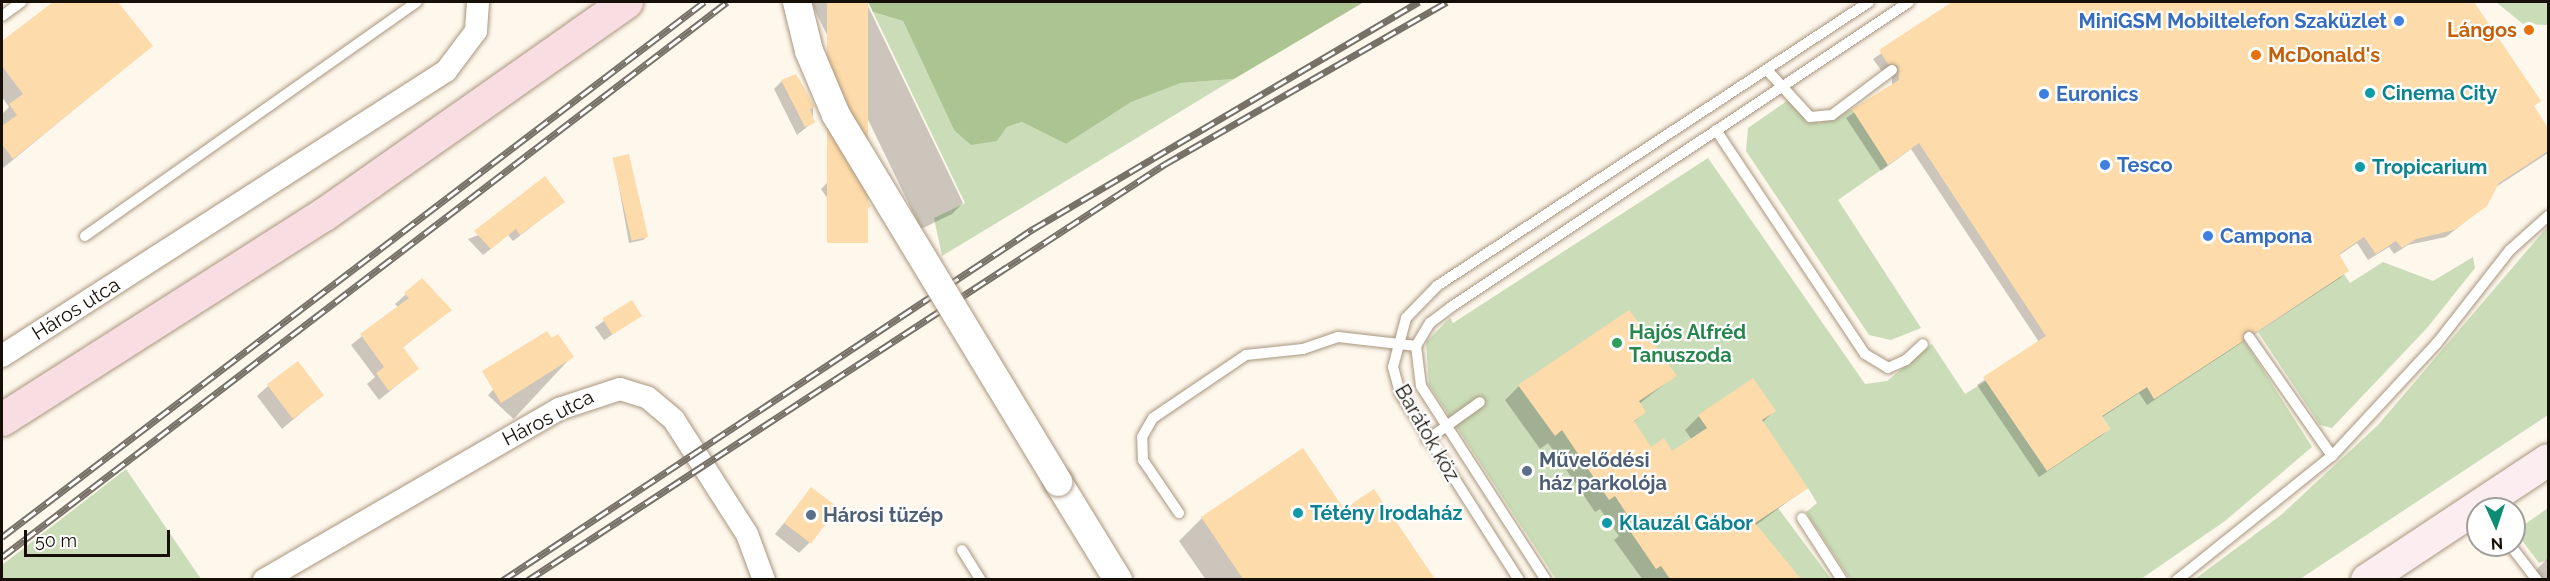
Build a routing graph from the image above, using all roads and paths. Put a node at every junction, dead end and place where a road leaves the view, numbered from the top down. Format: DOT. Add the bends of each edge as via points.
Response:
graph roads {
  1 [pos="21,2"];
  2 [pos="417,2"];
  3 [pos="478,2"];
  4 [pos="626,2"];
  5 [pos="797,2"];
  6 [pos="1869,2"];
  7 [pos="1909,2"];
  8 [pos="2,16"];
  9 [pos="1767,70"];
  10 [pos="1892,70"];
  11 [pos="1780,87"];
  12 [pos="1716,130"];
  13 [pos="2548,216"];
  14 [pos="85,236"];
  15 [pos="2249,337"];
  16 [pos="1399,341"];
  17 [pos="1923,344"];
  18 [pos="1416,346"];
  19 [pos="2,356"];
  20 [pos="1480,402"];
  21 [pos="2,419"];
  22 [pos="1446,426"];
  23 [pos="1427,440"];
  24 [pos="2332,456"];
  25 [pos="2548,460"];
  26 [pos="2496,497"];
  27 [pos="1179,513"];
  28 [pos="2466,517"];
  29 [pos="1802,518"];
  30 [pos="962,550"];
  31 [pos="2520,557"];
  32 [pos="264,579"];
  33 [pos="764,579"];
  34 [pos="981,579"];
  35 [pos="1118,579"];
  36 [pos="1519,579"];
  37 [pos="1545,579"];
  38 [pos="1842,579"];
  39 [pos="2177,579"];
  40 [pos="2367,579"];
  41 [pos="2537,579"];
  1 -- 8 [label="lane"];
  2 -- 14 [label="lane"];
  3 -- 19 [label="street, Háros utca" via="476,31 446,71"];
  4 -- 21 [label="main road" via="324,214"];
  5 -- 35 [label="street, bridge" via="809,51 836,115"];
  6 -- 9 [label="lane, Barátok köz"];
  7 -- 11 [label="lane"];
  9 -- 11 [label="lane"];
  9 -- 16 [label="lane, Barátok köz" via="1437,286 1406,318"];
  10 -- 11 [label="lane" via="1832,115 1810,117"];
  11 -- 12 [label="lane"];
  12 -- 17 [label="lane" via="1865,354 1888,368 1906,360"];
  12 -- 18 [label="lane" via="1451,307 1430,323"];
  13 -- 24 [label="lane" via="2510,250 2437,343"];
  15 -- 24 [label="lane"];
  16 -- 18 [label="lane"];
  16 -- 23 [label="lane, Barátok köz" via="1393,367 1400,393"];
  16 -- 27 [label="lane" via="1338,337 1303,349 1246,355 1153,418 1142,437 1143,460"];
  18 -- 22 [label="lane, Barátok köz" via="1420,386"];
  20 -- 22 [label="lane"];
  22 -- 23 [label="lane"];
  22 -- 37 [label="lane, Barátok köz"];
  23 -- 36 [label="lane, Barátok köz"];
  24 -- 39 [label="lane"];
  25 -- 26 [label="main road"];
  28 -- 40 [label="main road"];
  29 -- 38 [label="lane"];
  30 -- 34 [label="lane"];
  31 -- 41 [label="lane"];
  32 -- 33 [label="street, Háros utca" via="560,409 620,389 647,397 674,420 747,534"];
}
